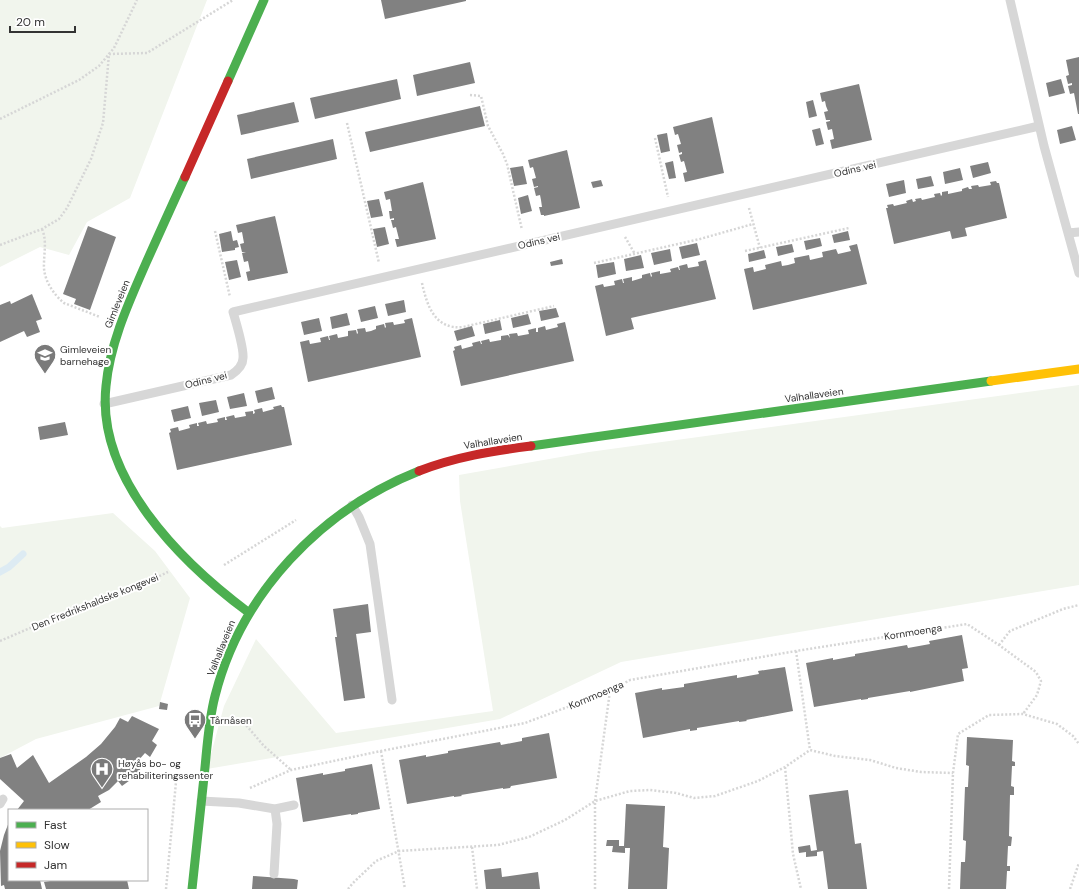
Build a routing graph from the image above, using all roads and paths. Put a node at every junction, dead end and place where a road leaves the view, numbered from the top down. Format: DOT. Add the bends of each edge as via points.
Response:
graph roads {
  1 [pos="137,0"];
  2 [pos="233,0"];
  3 [pos="264,0"];
  4 [pos="1010,0"];
  5 [pos="109,54"];
  6 [pos="470,95"];
  7 [pos="0,120"];
  8 [pos="347,123"];
  9 [pos="1039,126"];
  10 [pos="655,138"];
  11 [pos="745,194"];
  12 [pos="672,211"];
  13 [pos="753,224"];
  14 [pos="849,228"];
  15 [pos="42,229"];
  16 [pos="215,231"];
  17 [pos="621,232"];
  18 [pos="1079,232"];
  19 [pos="1068,233"];
  20 [pos="525,244"];
  21 [pos="0,245"];
  22 [pos="760,248"];
  23 [pos="745,251"];
  24 [pos="635,254"];
  25 [pos="594,263"];
  26 [pos="419,269"];
  27 [pos="1079,273"];
  28 [pos="382,277"];
  29 [pos="554,306"];
  30 [pos="234,312"];
  31 [pos="120,325"];
  32 [pos="1079,369"];
  33 [pos="104,404"];
  34 [pos="352,505"];
  35 [pos="301,518"];
  36 [pos="188,560"];
  37 [pos="220,568"];
  38 [pos="1079,605"];
  39 [pos="248,612"];
  40 [pos="0,641"];
  41 [pos="999,644"];
  42 [pos="796,651"];
  43 [pos="610,690"];
  44 [pos="392,700"];
  45 [pos="1023,714"];
  46 [pos="226,720"];
  47 [pos="1079,744"];
  48 [pos="810,750"];
  49 [pos="381,751"];
  50 [pos="785,767"];
  51 [pos="291,770"];
  52 [pos="953,773"];
  53 [pos="176,782"];
  54 [pos="201,801"];
  55 [pos="595,801"];
  56 [pos="239,803"];
  57 [pos="294,805"];
  58 [pos="275,809"];
  59 [pos="472,847"];
  60 [pos="399,851"];
  61 [pos="1079,863"];
  62 [pos="274,874"];
  63 [pos="166,889"];
  64 [pos="192,889"];
  65 [pos="348,889"];
  66 [pos="405,889"];
  67 [pos="477,889"];
  68 [pos="595,889"];
  69 [pos="801,889"];
  70 [pos="949,889"];
  71 [pos="1070,889"];
  1 -- 5 [label="path"];
  2 -- 5 [label="path" via="147,53"];
  3 -- 31 [label="street, Gimleveien"];
  4 -- 9 [label="lane"];
  5 -- 7 [label="path" via="99,66 79,80"];
  5 -- 15 [label="path" via="103,123 91,159 67,208 59,219"];
  6 -- 20 [label="path" via="481,96 488,126 503,154"];
  8 -- 28 [label="path"];
  9 -- 11 [label="lane, Odins vei"];
  9 -- 19 [label="lane"];
  10 -- 12 [label="path"];
  11 -- 12 [label="lane, Odins vei"];
  11 -- 13 [label="path"];
  12 -- 20 [label="lane, Odins vei"];
  13 -- 22 [label="path"];
  13 -- 24 [label="path" via="700,240"];
  14 -- 22 [label="path"];
  15 -- 21 [label="path"];
  15 -- 31 [label="path" via="45,239 45,276 59,299"];
  16 -- 30 [label="path"];
  17 -- 24 [label="path"];
  18 -- 19 [label="lane"];
  19 -- 27 [label="lane"];
  20 -- 26 [label="lane, Odins vei"];
  22 -- 23 [label="path"];
  24 -- 25 [label="path"];
  26 -- 28 [label="lane, Odins vei"];
  26 -- 29 [label="path" via="432,312 438,321 450,327 463,327"];
  28 -- 30 [label="lane, Odins vei"];
  30 -- 33 [label="lane, Odins vei" via="244,358 237,372"];
  31 -- 33 [label="street, Gimleveien" via="110,359"];
  32 -- 34 [label="street, Valhallaveien" via="493,451 451,460 416,472 398,479"];
  33 -- 36 [label="street, Gimleveien" via="111,444 126,477 154,524"];
  34 -- 39 [label="street, Valhallaveien" via="318,531 288,560"];
  34 -- 44 [label="lane" via="370,544"];
  35 -- 37 [label="path"];
  36 -- 39 [label="street, Gimleveien" via="218,589"];
  36 -- 40 [label="path, Den Fredrikshaldske kongevei" via="158,578"];
  38 -- 41 [label="path" via="1010,631"];
  39 -- 54 [label="street, Valhallaveien" via="235,636 217,686"];
  41 -- 42 [label="path, Kornmoenga" via="966,624"];
  41 -- 45 [label="path" via="1036,672 1041,681 1037,695"];
  42 -- 43 [label="path, Kornmoenga" via="630,680"];
  42 -- 48 [label="path"];
  43 -- 49 [label="path, Kornmoenga" via="525,723"];
  43 -- 55 [label="path"];
  45 -- 47 [label="path" via="1057,724"];
  45 -- 52 [label="path" via="990,715 958,734"];
  46 -- 51 [label="path" via="246,725 264,746"];
  48 -- 50 [label="path"];
  48 -- 52 [label="path" via="870,760 908,770"];
  49 -- 51 [label="path, Kornmoenga"];
  49 -- 60 [label="path"];
  50 -- 55 [label="path" via="758,782 715,796 694,798 676,793 637,790"];
  50 -- 69 [label="path" via="793,854"];
  51 -- 56 [label="path, Kornmoenga" via="247,790"];
  52 -- 70 [label="path"];
  53 -- 63 [label="path"];
  54 -- 56 [label="lane"];
  54 -- 64 [label="street, Valhallaveien"];
  55 -- 59 [label="path" via="565,820 529,837 498,845"];
  55 -- 68 [label="path"];
  56 -- 58 [label="lane"];
  57 -- 58 [label="lane"];
  58 -- 62 [label="lane" via="277,824"];
  59 -- 60 [label="path"];
  59 -- 67 [label="path"];
  60 -- 65 [label="path" via="376,861"];
  60 -- 66 [label="path"];
  61 -- 71 [label="path"];
}
